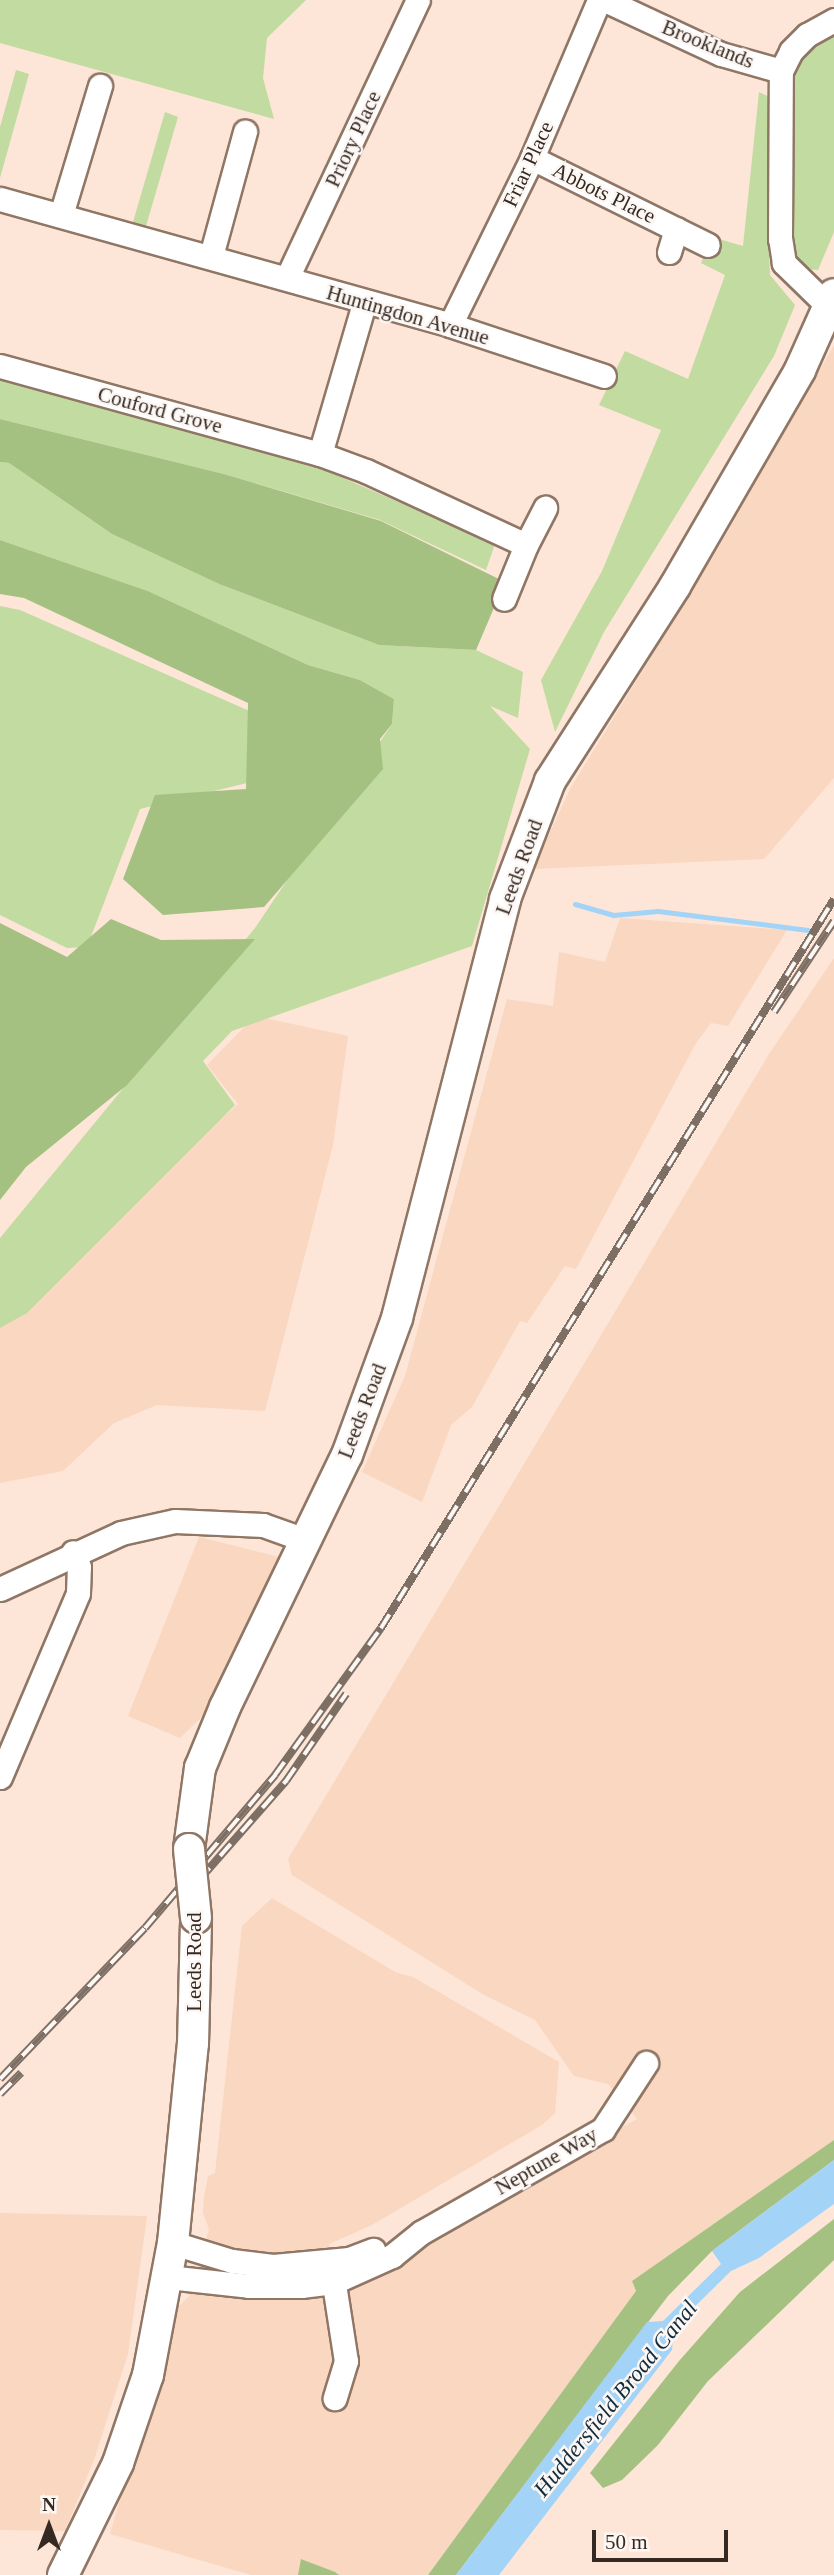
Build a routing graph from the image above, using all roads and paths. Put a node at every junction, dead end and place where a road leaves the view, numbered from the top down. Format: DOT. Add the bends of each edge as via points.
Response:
graph roads {
  1 [pos="418,0"];
  2 [pos="599,0"];
  3 [pos="605,0"];
  4 [pos="834,20"];
  5 [pos="781,72"];
  6 [pos="100,86"];
  7 [pos="246,132"];
  8 [pos="532,158"];
  9 [pos="0,200"];
  10 [pos="61,215"];
  11 [pos="676,229"];
  12 [pos="708,245"];
  13 [pos="669,253"];
  14 [pos="211,256"];
  15 [pos="287,278"];
  16 [pos="831,300"];
  17 [pos="364,304"];
  18 [pos="450,325"];
  19 [pos="0,366"];
  20 [pos="604,376"];
  21 [pos="320,454"];
  22 [pos="545,508"];
  23 [pos="526,545"];
  24 [pos="503,598"];
  25 [pos="305,1540"];
  26 [pos="73,1552"];
  27 [pos="0,1589"];
  28 [pos="0,1777"];
  29 [pos="646,2063"];
  30 [pos="422,2232"];
  31 [pos="173,2243"];
  32 [pos="282,2266"];
  33 [pos="168,2277"];
  34 [pos="334,2281"];
  35 [pos="335,2398"];
  36 [pos="63,2575"];
  1 -- 15 [label="street, Priory Place"];
  2 -- 8 [label="street, Friar Place"];
  3 -- 5 [label="street, Brooklands" via="721,54"];
  4 -- 5 [label="street, Brooklands" via="807,35 791,51"];
  5 -- 16 [label="street" via="780,239 784,263"];
  6 -- 10 [label="street"];
  7 -- 14 [label="street"];
  8 -- 11 [label="street, Abbots Place"];
  8 -- 18 [label="street, Friar Place"];
  9 -- 10 [label="street, Huntingdon Avenue"];
  10 -- 14 [label="street, Huntingdon Avenue"];
  11 -- 12 [label="street, Abbots Place"];
  11 -- 13 [label="street, Abbots Place"];
  14 -- 15 [label="street, Huntingdon Avenue"];
  15 -- 17 [label="street, Huntingdon Avenue"];
  16 -- 25 [label="main road, Leeds Road" via="800,370 676,586 551,781 505,899 397,1318 347,1455"];
  17 -- 18 [label="street, Huntingdon Avenue"];
  17 -- 21 [label="street"];
  18 -- 20 [label="street, Huntingdon Avenue"];
  19 -- 21 [label="street, Couford Grove"];
  21 -- 23 [label="street, Couford Grove"];
  22 -- 23 [label="street"];
  23 -- 24 [label="street"];
  25 -- 26 [label="street" via="263,1525 175,1521 121,1533"];
  25 -- 31 [label="main road, Leeds Road, bridge" via="200,1768 189,1849 196,1917 194,2044"];
  26 -- 27 [label="street"];
  26 -- 28 [label="street" via="79,1567 78,1593"];
  29 -- 30 [label="street, Neptune Way" via="603,2129"];
  30 -- 32 [label="street, Neptune Way" via="349,2259"];
  30 -- 34 [label="street, Neptune Way" via="392,2256"];
  31 -- 32 [label="street, Neptune Way" via="232,2261"];
  31 -- 33 [label="main road, Leeds Road"];
  32 -- 34 [label="street, Neptune Way" via="293,2275 332,2272"];
  33 -- 34 [label="street, Neptune Way" via="249,2286"];
  33 -- 36 [label="main road, Leeds Road" via="148,2375 122,2452"];
  34 -- 35 [label="street" via="346,2361"];
}
